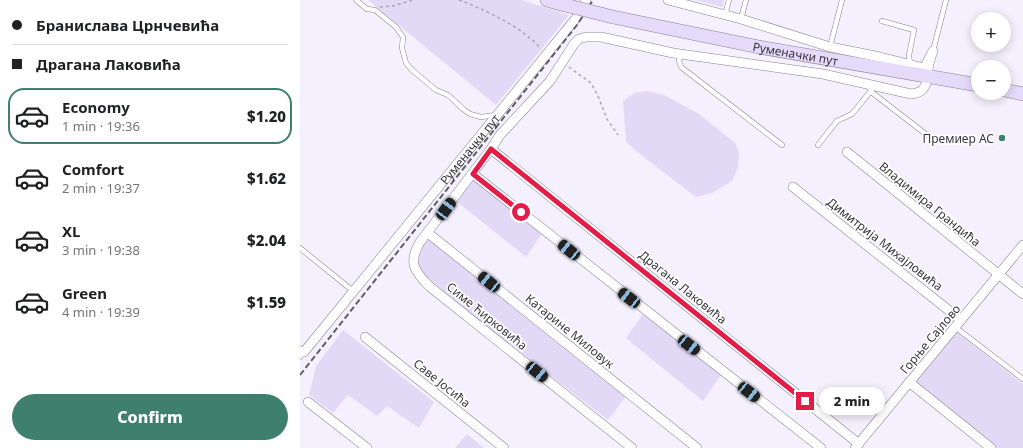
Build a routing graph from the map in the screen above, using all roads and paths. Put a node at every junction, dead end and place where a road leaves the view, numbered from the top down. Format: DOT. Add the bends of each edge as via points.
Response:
graph roads {
  1 [pos="356,0"];
  2 [pos="413,0"];
  3 [pos="459,0"];
  4 [pos="547,0"];
  5 [pos="586,0"];
  6 [pos="668,0"];
  7 [pos="729,0"];
  8 [pos="746,0"];
  9 [pos="842,0"];
  10 [pos="946,0"];
  11 [pos="367,9"];
  12 [pos="725,15"];
  13 [pos="741,20"];
  14 [pos="882,21"];
  15 [pos="830,47"];
  16 [pos="933,51"];
  17 [pos="681,54"];
  18 [pos="546,55"];
  19 [pos="562,63"];
  20 [pos="910,65"];
  21 [pos="928,75"];
  22 [pos="971,84"];
  23 [pos="872,89"];
  24 [pos="1011,91"];
  25 [pos="1023,94"];
  26 [pos="497,115"];
  27 [pos="618,135"];
  28 [pos="927,135"];
  29 [pos="782,145"];
  30 [pos="818,145"];
  31 [pos="491,149"];
  32 [pos="847,152"];
  33 [pos="473,174"];
  34 [pos="793,187"];
  35 [pos="428,233"];
  36 [pos="1022,247"];
  37 [pos="300,248"];
  38 [pos="999,275"];
  39 [pos="353,291"];
  40 [pos="1023,294"];
  41 [pos="961,320"];
  42 [pos="954,327"];
  43 [pos="365,337"];
  44 [pos="301,352"];
  45 [pos="1023,379"];
  46 [pos="909,382"];
  47 [pos="308,402"];
  48 [pos="857,446"];
  49 [pos="366,448"];
  50 [pos="504,448"];
  51 [pos="632,448"];
  52 [pos="697,448"];
  53 [pos="821,448"];
  54 [pos="991,448"];
  1 -- 11 [label="lane"];
  2 -- 11 [label="path" via="393,6"];
  3 -- 18 [label="path" via="506,22 534,41"];
  4 -- 21 [label="main road, Руменачки пут, bridge" via="614,17 767,48"];
  5 -- 18 [label="street, Руменачки пут" via="580,13"];
  6 -- 12 [label="street"];
  7 -- 12 [label="lane"];
  8 -- 13 [label="lane"];
  9 -- 15 [label="lane"];
  10 -- 16 [label="lane"];
  11 -- 26 [label="lane" via="375,10 396,27 403,37 402,48 406,63 436,90 448,95 470,114 481,117"];
  12 -- 13 [label="street"];
  13 -- 15 [label="street"];
  14 -- 20 [label="lane" via="914,30 909,54"];
  15 -- 20 [label="street"];
  16 -- 20 [label="street" via="924,68"];
  16 -- 21 [label="street"];
  17 -- 19 [label="street" via="589,36 574,44"];
  17 -- 23 [label="street" via="823,74"];
  17 -- 29 [label="lane" via="681,67"];
  18 -- 26 [label="street, Руменачки пут"];
  19 -- 27 [label="path" via="591,83 607,119"];
  19 -- 31 [label="street" via="550,81 500,135"];
  21 -- 22 [label="main road, Руменачки пут"];
  21 -- 23 [label="street" via="925,88 915,94"];
  23 -- 28 [label="lane"];
  23 -- 30 [label="lane" via="852,114 837,121"];
  24 -- 25 [label="main road"];
  26 -- 39 [label="street, Руменачки пут"];
  31 -- 33 [label="street"];
  31 -- 48 [label="street, Драгана Лаковића"];
  32 -- 38 [label="street, Владимира Грандића"];
  33 -- 35 [label="street"];
  33 -- 53 [label="street"];
  34 -- 41 [label="street, Димитрија Михајловића"];
  35 -- 51 [label="street, Симе Ћирковића" via="416,247 413,260 413,265 421,278"];
  35 -- 52 [label="street, Катарине Миловук"];
  36 -- 38 [label="street, Горње Сајлово"];
  37 -- 39 [label="lane"];
  38 -- 40 [label="street, Владимира Грандића"];
  38 -- 41 [label="street, Горње Сајлово"];
  39 -- 44 [label="street, Руменачки пут"];
  41 -- 42 [label="street, Горње Сајлово"];
  42 -- 45 [label="lane"];
  42 -- 46 [label="street, Горње Сајлово"];
  43 -- 50 [label="street, Саве Јосића"];
  46 -- 48 [label="street, Горње Сајлово"];
  46 -- 54 [label="street"];
  47 -- 49 [label="street"];
}
